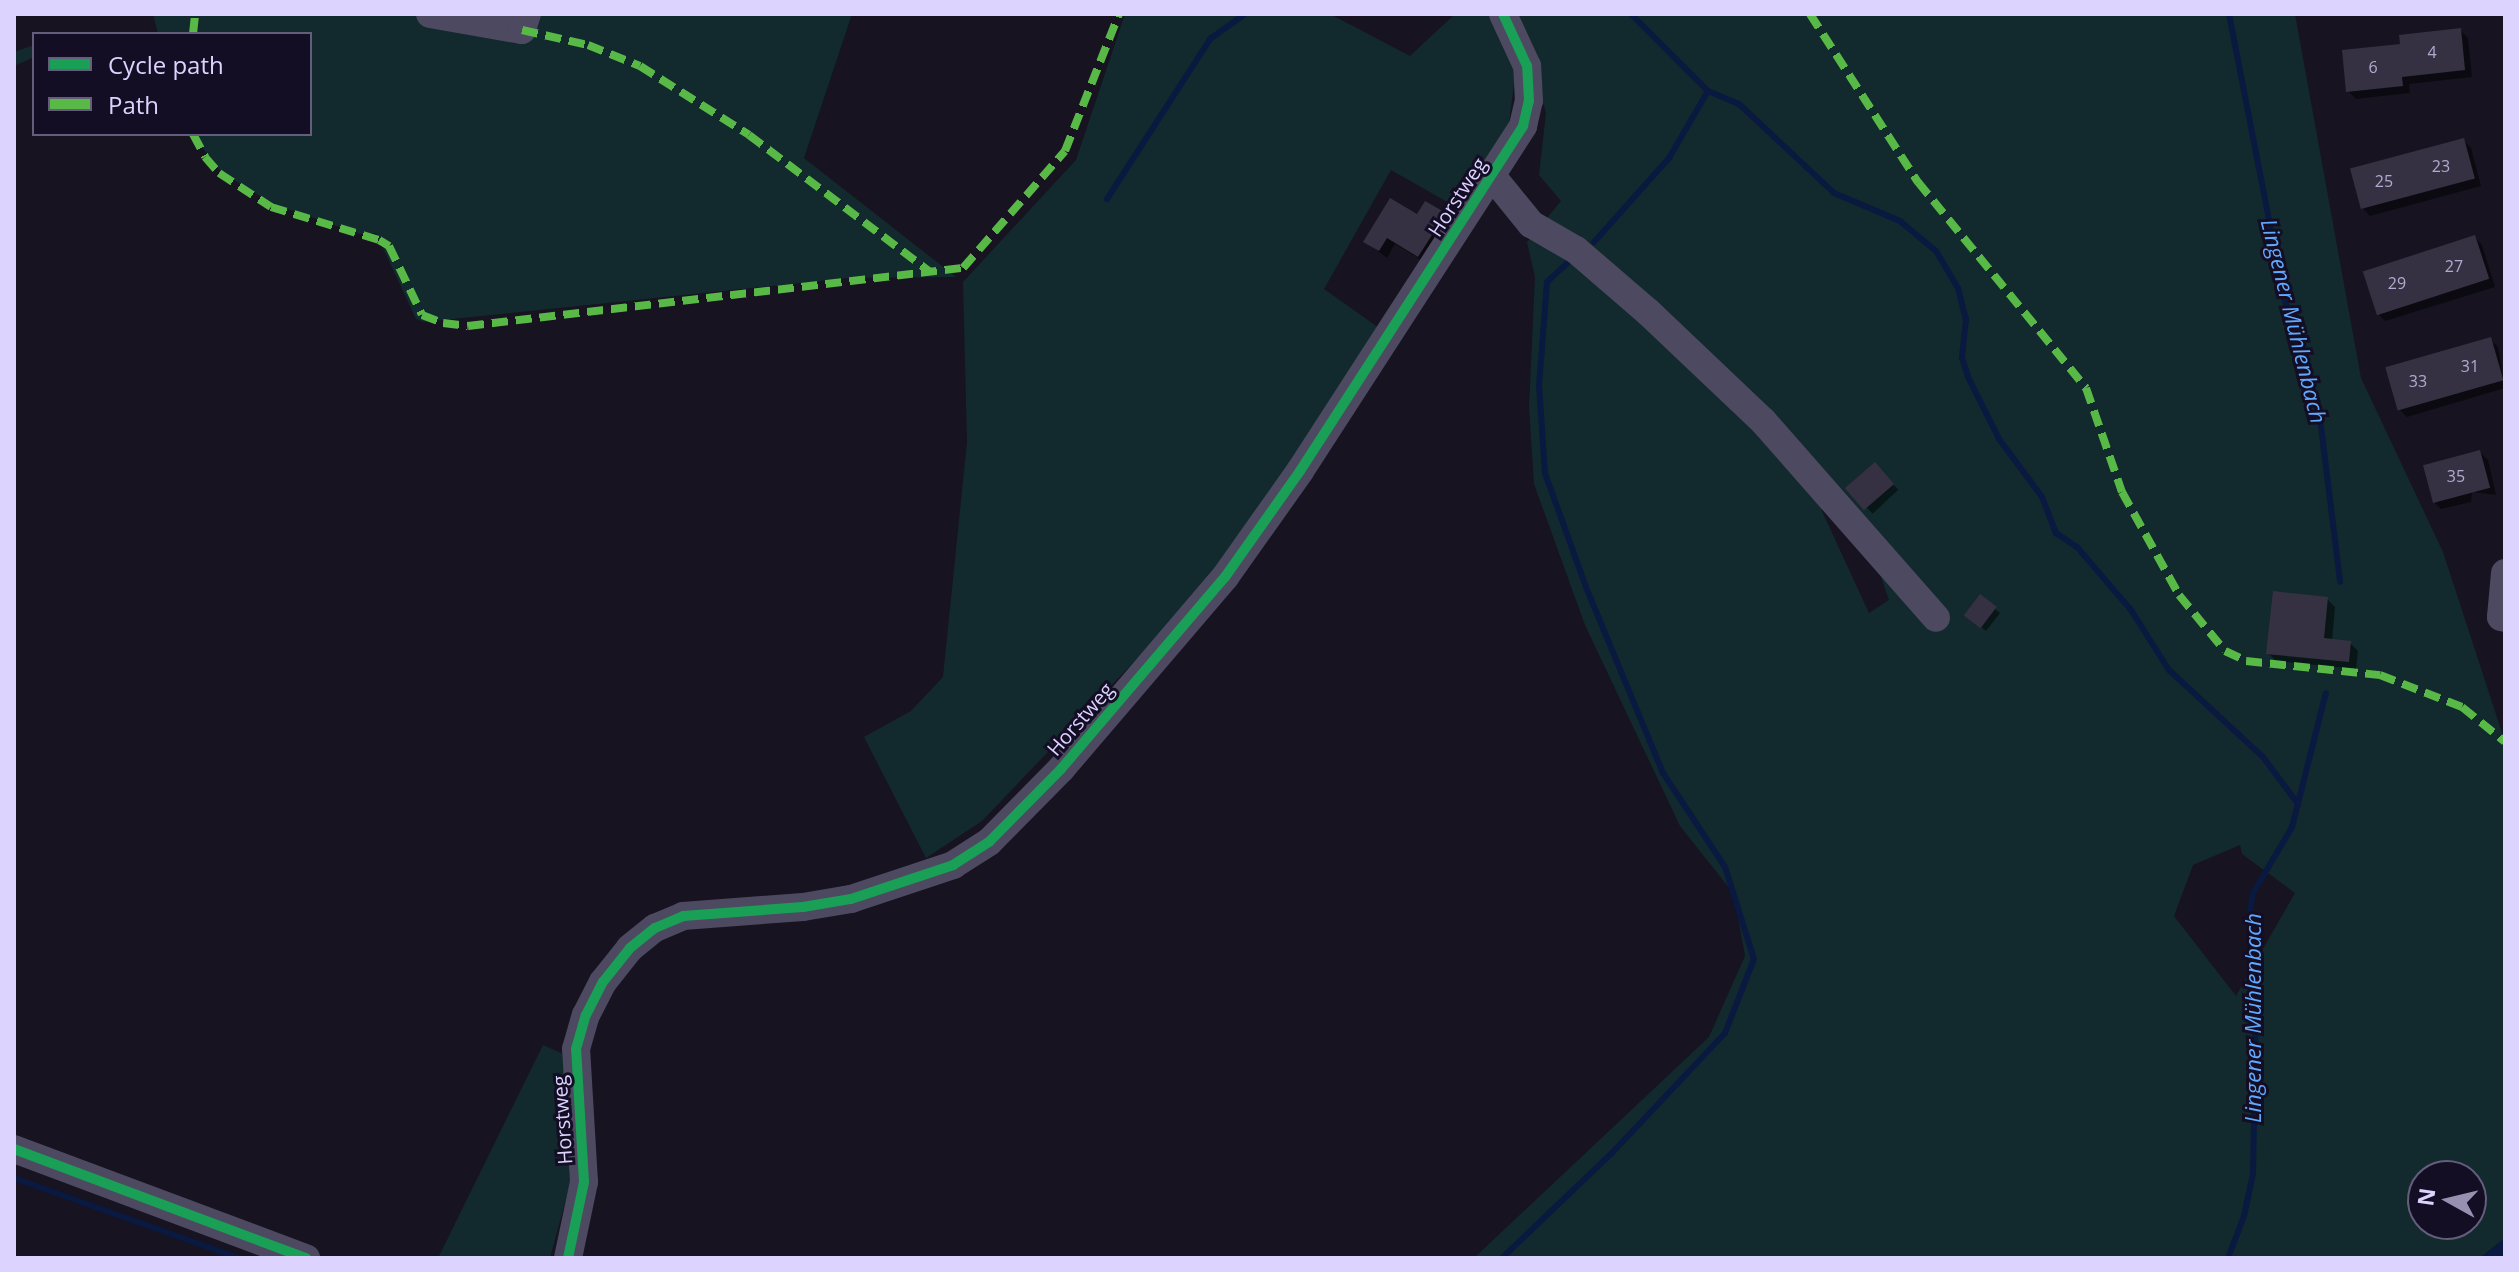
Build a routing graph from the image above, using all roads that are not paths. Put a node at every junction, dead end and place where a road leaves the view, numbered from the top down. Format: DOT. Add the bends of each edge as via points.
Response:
graph roads {
  1 [pos="430,14"];
  2 [pos="527,14"];
  3 [pos="1503,14"];
  4 [pos="1492,176"];
  5 [pos="2505,573"];
  6 [pos="1936,618"];
  7 [pos="2503,618"];
  8 [pos="14,1149"];
  9 [pos="306,1258"];
  10 [pos="568,1258"];
  1 -- 2 [label="street" via="522,30"];
  3 -- 4 [label="street, Horstweg" via="1527,66 1529,101 1523,126"];
  4 -- 6 [label="street" via="1531,224 1576,250 1763,421"];
  4 -- 10 [label="street, Horstweg" via="1225,577 1061,769 989,842 953,865 890,889 803,907 683,916 655,928 630,948 603,982 576,1049 584,1182"];
  5 -- 7 [label="street"];
  8 -- 9 [label="street"];
}
